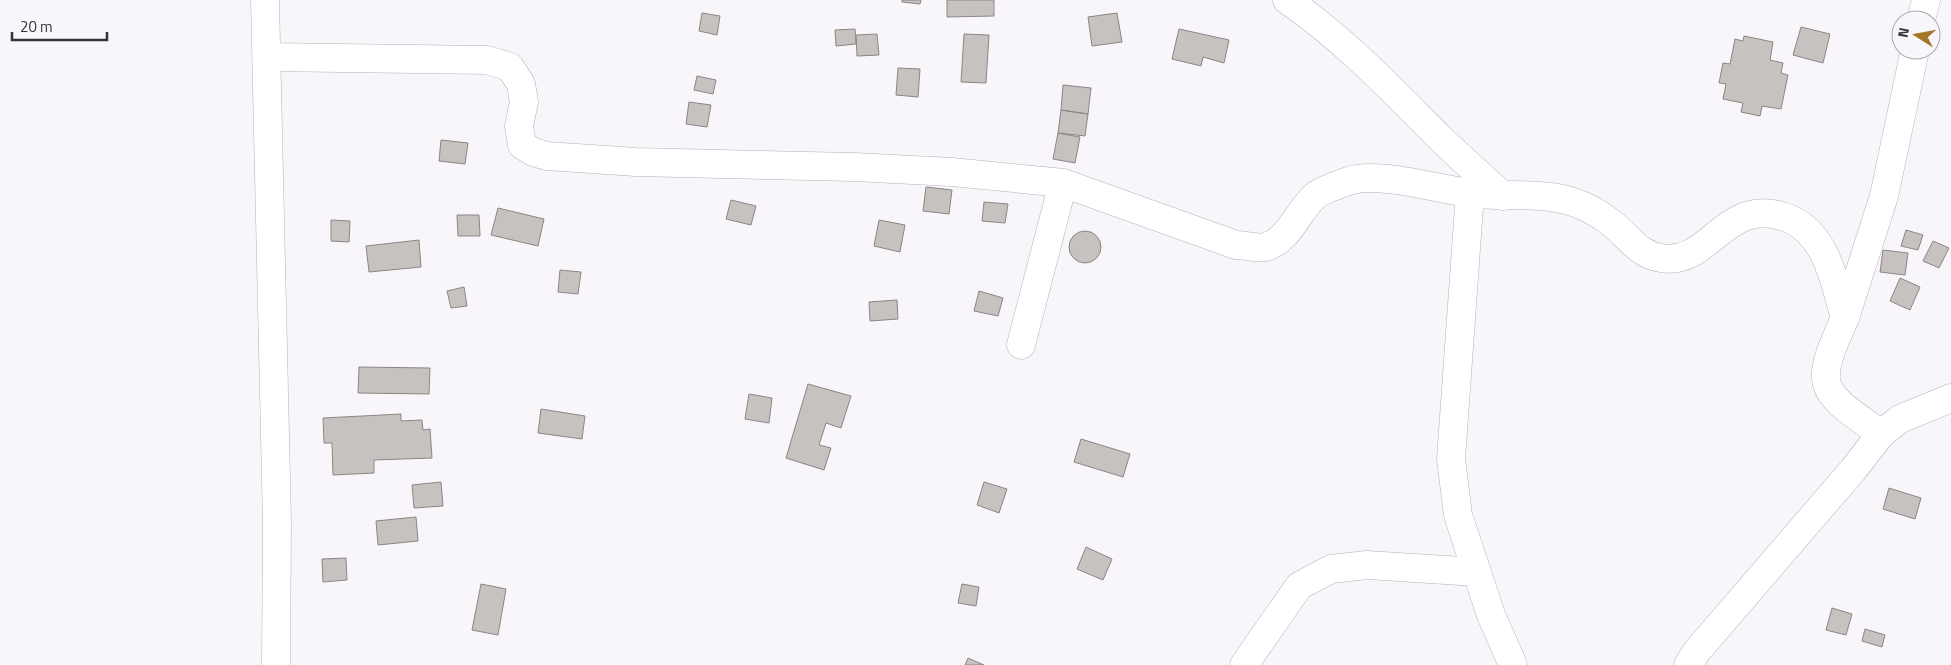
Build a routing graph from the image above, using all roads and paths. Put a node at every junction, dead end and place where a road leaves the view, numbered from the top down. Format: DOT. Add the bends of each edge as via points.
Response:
graph roads {
  1 [pos="265,0"];
  2 [pos="1287,0"];
  3 [pos="267,57"];
  4 [pos="1913,60"];
  5 [pos="1063,183"];
  6 [pos="1470,193"];
  7 [pos="1503,196"];
  8 [pos="1845,318"];
  9 [pos="1021,345"];
  10 [pos="1951,398"];
  11 [pos="1881,434"];
  12 [pos="1477,572"];
  13 [pos="1689,660"];
  14 [pos="276,665"];
  15 [pos="1244,665"];
  16 [pos="1512,665"];
  1 -- 3 [label="street"];
  2 -- 7 [label="street" via="1311,16 1390,87"];
  3 -- 5 [label="street" via="486,60 510,67 521,84 524,102 519,126 522,145 547,156 952,172"];
  3 -- 14 [label="street" via="277,523"];
  4 -- 8 [label="street" via="1884,196"];
  5 -- 6 [label="street" via="1236,245 1264,247 1281,239 1316,195 1357,179 1387,180"];
  5 -- 9 [label="street"];
  6 -- 7 [label="street"];
  6 -- 12 [label="street" via="1451,459 1458,516"];
  7 -- 8 [label="street" via="1543,196 1580,204 1611,222 1648,256 1665,259 1683,257 1747,215 1764,213 1791,220 1807,229 1820,245"];
  8 -- 11 [label="street" via="1826,364 1824,375 1828,391 1841,405"];
  10 -- 11 [label="street" via="1900,418"];
  11 -- 13 [label="street"];
  12 -- 15 [label="street" via="1367,565 1331,569 1299,586"];
  12 -- 16 [label="street"];
}
